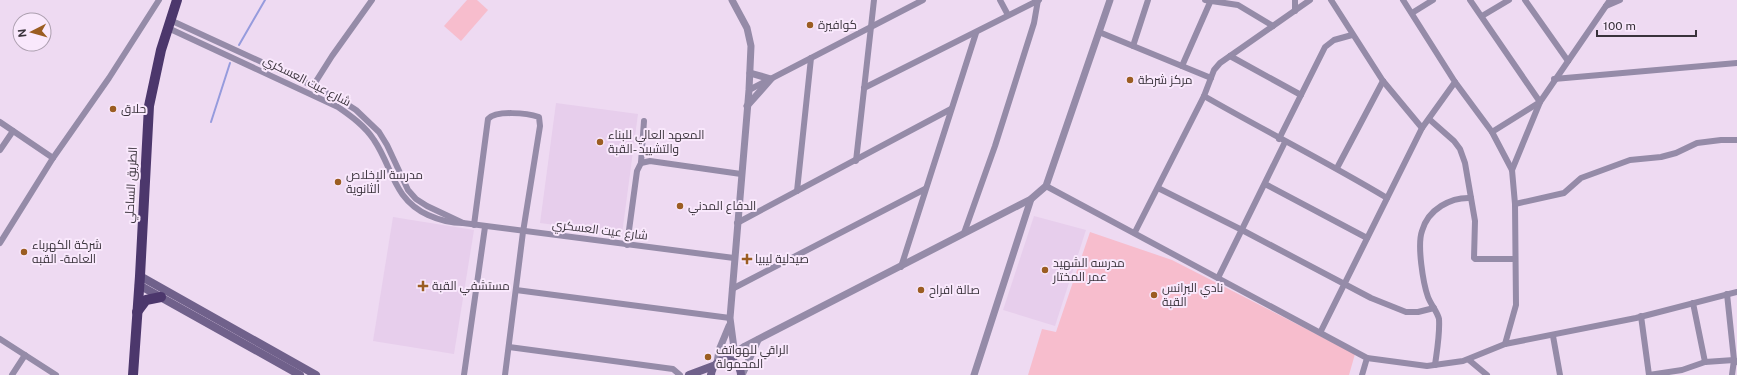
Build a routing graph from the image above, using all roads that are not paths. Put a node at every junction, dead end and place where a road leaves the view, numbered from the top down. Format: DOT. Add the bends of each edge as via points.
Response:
graph roads {
  1 [pos="159,0"];
  2 [pos="177,0"];
  3 [pos="372,0"];
  4 [pos="732,0"];
  5 [pos="874,0"];
  6 [pos="923,0"];
  7 [pos="1000,0"];
  8 [pos="1039,0"];
  9 [pos="1110,0"];
  10 [pos="1148,0"];
  11 [pos="1296,0"];
  12 [pos="1310,0"];
  13 [pos="1331,0"];
  14 [pos="1403,0"];
  15 [pos="1433,0"];
  16 [pos="1470,0"];
  17 [pos="1509,0"];
  18 [pos="1525,0"];
  19 [pos="1610,0"];
  20 [pos="1620,0"];
  21 [pos="1209,1"];
  22 [pos="1238,2"];
  23 [pos="1606,6"];
  24 [pos="1295,11"];
  25 [pos="1412,13"];
  26 [pos="1008,15"];
  27 [pos="1482,16"];
  28 [pos="169,24"];
  29 [pos="871,26"];
  30 [pos="1273,26"];
  31 [pos="1099,32"];
  32 [pos="976,33"];
  33 [pos="1352,35"];
  34 [pos="1133,46"];
  35 [pos="1230,56"];
  36 [pos="811,58"];
  37 [pos="1568,61"];
  38 [pos="1737,63"];
  39 [pos="1182,66"];
  40 [pos="750,73"];
  41 [pos="1210,78"];
  42 [pos="771,79"];
  43 [pos="1554,80"];
  44 [pos="1383,81"];
  45 [pos="1455,82"];
  46 [pos="313,86"];
  47 [pos="864,88"];
  48 [pos="749,90"];
  49 [pos="1204,96"];
  50 [pos="1301,96"];
  51 [pos="342,101"];
  52 [pos="1540,102"];
  53 [pos="747,106"];
  54 [pos="338,107"];
  55 [pos="951,109"];
  56 [pos="1428,119"];
  57 [pos="644,121"];
  58 [pos="0,122"];
  59 [pos="1422,128"];
  60 [pos="13,132"];
  61 [pos="1492,132"];
  62 [pos="1737,140"];
  63 [pos="1282,141"];
  64 [pos="0,150"];
  65 [pos="53,158"];
  66 [pos="856,161"];
  67 [pos="641,163"];
  68 [pos="1337,168"];
  69 [pos="1512,170"];
  70 [pos="741,174"];
  71 [pos="1265,184"];
  72 [pos="1046,186"];
  73 [pos="1158,188"];
  74 [pos="924,189"];
  75 [pos="798,191"];
  76 [pos="1387,198"];
  77 [pos="1471,198"];
  78 [pos="1031,199"];
  79 [pos="1515,204"];
  80 [pos="463,223"];
  81 [pos="737,223"];
  82 [pos="474,225"];
  83 [pos="485,226"];
  84 [pos="0,229"];
  85 [pos="1242,230"];
  86 [pos="523,232"];
  87 [pos="1135,232"];
  88 [pos="964,233"];
  89 [pos="7,234"];
  90 [pos="1367,238"];
  91 [pos="0,243"];
  92 [pos="627,245"];
  93 [pos="734,258"];
  94 [pos="1515,258"];
  95 [pos="901,267"];
  96 [pos="1218,278"];
  97 [pos="140,280"];
  98 [pos="1345,285"];
  99 [pos="732,289"];
  100 [pos="516,290"];
  101 [pos="1737,292"];
  102 [pos="1727,294"];
  103 [pos="162,297"];
  104 [pos="1693,303"];
  105 [pos="1434,308"];
  106 [pos="136,314"];
  107 [pos="1641,316"];
  108 [pos="730,318"];
  109 [pos="729,326"];
  110 [pos="1321,332"];
  111 [pos="1553,336"];
  112 [pos="0,339"];
  113 [pos="758,340"];
  114 [pos="1505,344"];
  115 [pos="509,347"];
  116 [pos="734,352"];
  117 [pos="25,355"];
  118 [pos="1367,358"];
  119 [pos="726,359"];
  120 [pos="1469,360"];
  121 [pos="1736,361"];
  122 [pos="1705,362"];
  123 [pos="735,363"];
  124 [pos="715,364"];
  125 [pos="1435,365"];
  126 [pos="1682,370"];
  127 [pos="12,375"];
  128 [pos="56,375"];
  129 [pos="133,375"];
  130 [pos="300,375"];
  131 [pos="316,375"];
  132 [pos="464,375"];
  133 [pos="505,375"];
  134 [pos="680,375"];
  135 [pos="689,375"];
  136 [pos="711,375"];
  137 [pos="742,375"];
  138 [pos="974,375"];
  139 [pos="1362,375"];
  140 [pos="1487,375"];
  141 [pos="1560,375"];
  142 [pos="1652,375"];
  143 [pos="1690,375"];
  144 [pos="1732,375"];
  1 -- 65 [label="street"];
  2 -- 28 [label="highway, الطريق الساحلي"];
  3 -- 46 [label="street"];
  4 -- 40 [label="street" via="750,36"];
  5 -- 29 [label="street"];
  6 -- 29 [label="street"];
  7 -- 26 [label="street"];
  8 -- 26 [label="street"];
  8 -- 88 [label="street" via="995,146"];
  9 -- 31 [label="street"];
  10 -- 34 [label="street"];
  11 -- 24 [label="street"];
  12 -- 24 [label="street"];
  13 -- 33 [label="street"];
  14 -- 25 [label="street"];
  15 -- 25 [label="street"];
  16 -- 27 [label="street"];
  17 -- 27 [label="street"];
  18 -- 37 [label="street"];
  19 -- 23 [label="street"];
  20 -- 23 [label="street"];
  21 -- 22 [label="street"];
  21 -- 39 [label="street"];
  22 -- 30 [label="street"];
  23 -- 37 [label="street"];
  24 -- 30 [label="street"];
  25 -- 45 [label="street"];
  26 -- 32 [label="street"];
  27 -- 52 [label="street"];
  28 -- 46 [label="street, شارع عيت العسكري"];
  28 -- 54 [label="street, شارع عيت العسكري"];
  28 -- 97 [label="highway, الطريق الساحلي" via="149,106"];
  29 -- 36 [label="street"];
  29 -- 47 [label="street"];
  30 -- 35 [label="street"];
  31 -- 34 [label="street"];
  31 -- 72 [label="street"];
  32 -- 47 [label="street"];
  32 -- 55 [label="street"];
  33 -- 44 [label="street"];
  33 -- 50 [label="street" via="1334,40 1325,47"];
  34 -- 39 [label="street"];
  35 -- 41 [label="street" via="1220,63"];
  35 -- 50 [label="street"];
  36 -- 42 [label="street"];
  36 -- 75 [label="street"];
  37 -- 43 [label="street"];
  38 -- 43 [label="street"];
  39 -- 41 [label="street"];
  40 -- 42 [label="street"];
  40 -- 48 [label="street"];
  41 -- 49 [label="street"];
  42 -- 48 [label="street"];
  42 -- 53 [label="street"];
  43 -- 52 [label="street"];
  44 -- 59 [label="street"];
  44 -- 68 [label="street"];
  45 -- 56 [label="street"];
  45 -- 61 [label="street"];
  46 -- 51 [label="street, شارع عيت العسكري"];
  47 -- 66 [label="street"];
  48 -- 53 [label="street"];
  49 -- 63 [label="street"];
  49 -- 73 [label="street"];
  50 -- 63 [label="street"];
  51 -- 54 [label="street"];
  51 -- 80 [label="street, شارع عيت العسكري" via="356,110 379,132 402,180 416,199"];
  52 -- 61 [label="street"];
  52 -- 69 [label="street"];
  53 -- 70 [label="street"];
  54 -- 80 [label="street, شارع عيت العسكري" via="373,138 386,160 395,185 412,206 436,219"];
  55 -- 66 [label="street"];
  55 -- 74 [label="street"];
  56 -- 59 [label="street"];
  56 -- 77 [label="street" via="1445,132 1460,149"];
  57 -- 67 [label="street"];
  58 -- 60 [label="street"];
  59 -- 76 [label="street"];
  60 -- 64 [label="street"];
  60 -- 65 [label="street"];
  61 -- 69 [label="street"];
  62 -- 79 [label="street" via="1697,143 1668,155 1630,160 1581,178 1564,193"];
  63 -- 68 [label="street"];
  63 -- 71 [label="street"];
  65 -- 89 [label="street"];
  66 -- 75 [label="street"];
  67 -- 70 [label="street" via="650,161"];
  67 -- 92 [label="street" via="637,171"];
  68 -- 76 [label="street"];
  69 -- 79 [label="street"];
  70 -- 81 [label="street"];
  71 -- 85 [label="street"];
  71 -- 90 [label="street"];
  72 -- 78 [label="street"];
  72 -- 87 [label="street"];
  73 -- 85 [label="street"];
  73 -- 87 [label="street"];
  74 -- 95 [label="street"];
  74 -- 99 [label="street"];
  75 -- 81 [label="street"];
  76 -- 90 [label="street"];
  77 -- 94 [label="street" via="1474,258"];
  77 -- 105 [label="street" via="1449,200 1427,219 1421,231 1426,289"];
  78 -- 88 [label="street"];
  78 -- 138 [label="street"];
  79 -- 94 [label="street"];
  80 -- 82 [label="street, شارع عيت العسكري"];
  81 -- 93 [label="street"];
  82 -- 83 [label="street, شارع عيت العسكري"];
  82 -- 86 [label="street" via="488,119 492,115 524,113 538,117 540,122"];
  83 -- 86 [label="street, شارع عيت العسكري"];
  83 -- 132 [label="street"];
  84 -- 89 [label="street"];
  85 -- 96 [label="street"];
  85 -- 98 [label="street"];
  86 -- 92 [label="street, شارع عيت العسكري"];
  86 -- 100 [label="street"];
  87 -- 96 [label="street"];
  88 -- 95 [label="street"];
  89 -- 91 [label="street"];
  90 -- 98 [label="street"];
  92 -- 93 [label="street, شارع عيت العسكري"];
  93 -- 99 [label="street"];
  94 -- 114 [label="street" via="1516,305"];
  95 -- 113 [label="street"];
  96 -- 110 [label="street"];
  97 -- 103 [label="main road"];
  97 -- 106 [label="highway, الطريق الساحلي"];
  97 -- 131 [label="main road"];
  98 -- 105 [label="street" via="1406,312"];
  98 -- 110 [label="street"];
  99 -- 108 [label="street"];
  100 -- 108 [label="street"];
  100 -- 115 [label="street"];
  101 -- 102 [label="street"];
  102 -- 104 [label="street"];
  102 -- 121 [label="street"];
  103 -- 106 [label="highway" via="146,300"];
  103 -- 130 [label="main road"];
  104 -- 107 [label="street"];
  104 -- 122 [label="street"];
  105 -- 125 [label="street" via="1439,320"];
  106 -- 129 [label="highway, الطريق الساحلي"];
  107 -- 111 [label="street"];
  107 -- 142 [label="street"];
  108 -- 109 [label="street"];
  109 -- 116 [label="street"];
  109 -- 124 [label="street"];
  110 -- 118 [label="street"];
  111 -- 114 [label="street"];
  111 -- 141 [label="street"];
  112 -- 117 [label="street"];
  113 -- 116 [label="street"];
  113 -- 137 [label="street"];
  114 -- 120 [label="street"];
  115 -- 133 [label="street"];
  115 -- 134 [label="street" via="673,369"];
  116 -- 119 [label="street"];
  116 -- 123 [label="street"];
  117 -- 127 [label="street"];
  117 -- 128 [label="street"];
  118 -- 125 [label="street"];
  118 -- 139 [label="street"];
  119 -- 123 [label="main road"];
  119 -- 124 [label="main road"];
  120 -- 125 [label="street"];
  120 -- 140 [label="street"];
  121 -- 122 [label="street"];
  121 -- 144 [label="street"];
  122 -- 126 [label="street"];
  123 -- 137 [label="main road"];
  124 -- 135 [label="main road"];
  124 -- 136 [label="main road"];
  126 -- 142 [label="street"];
  126 -- 143 [label="street"];
}
